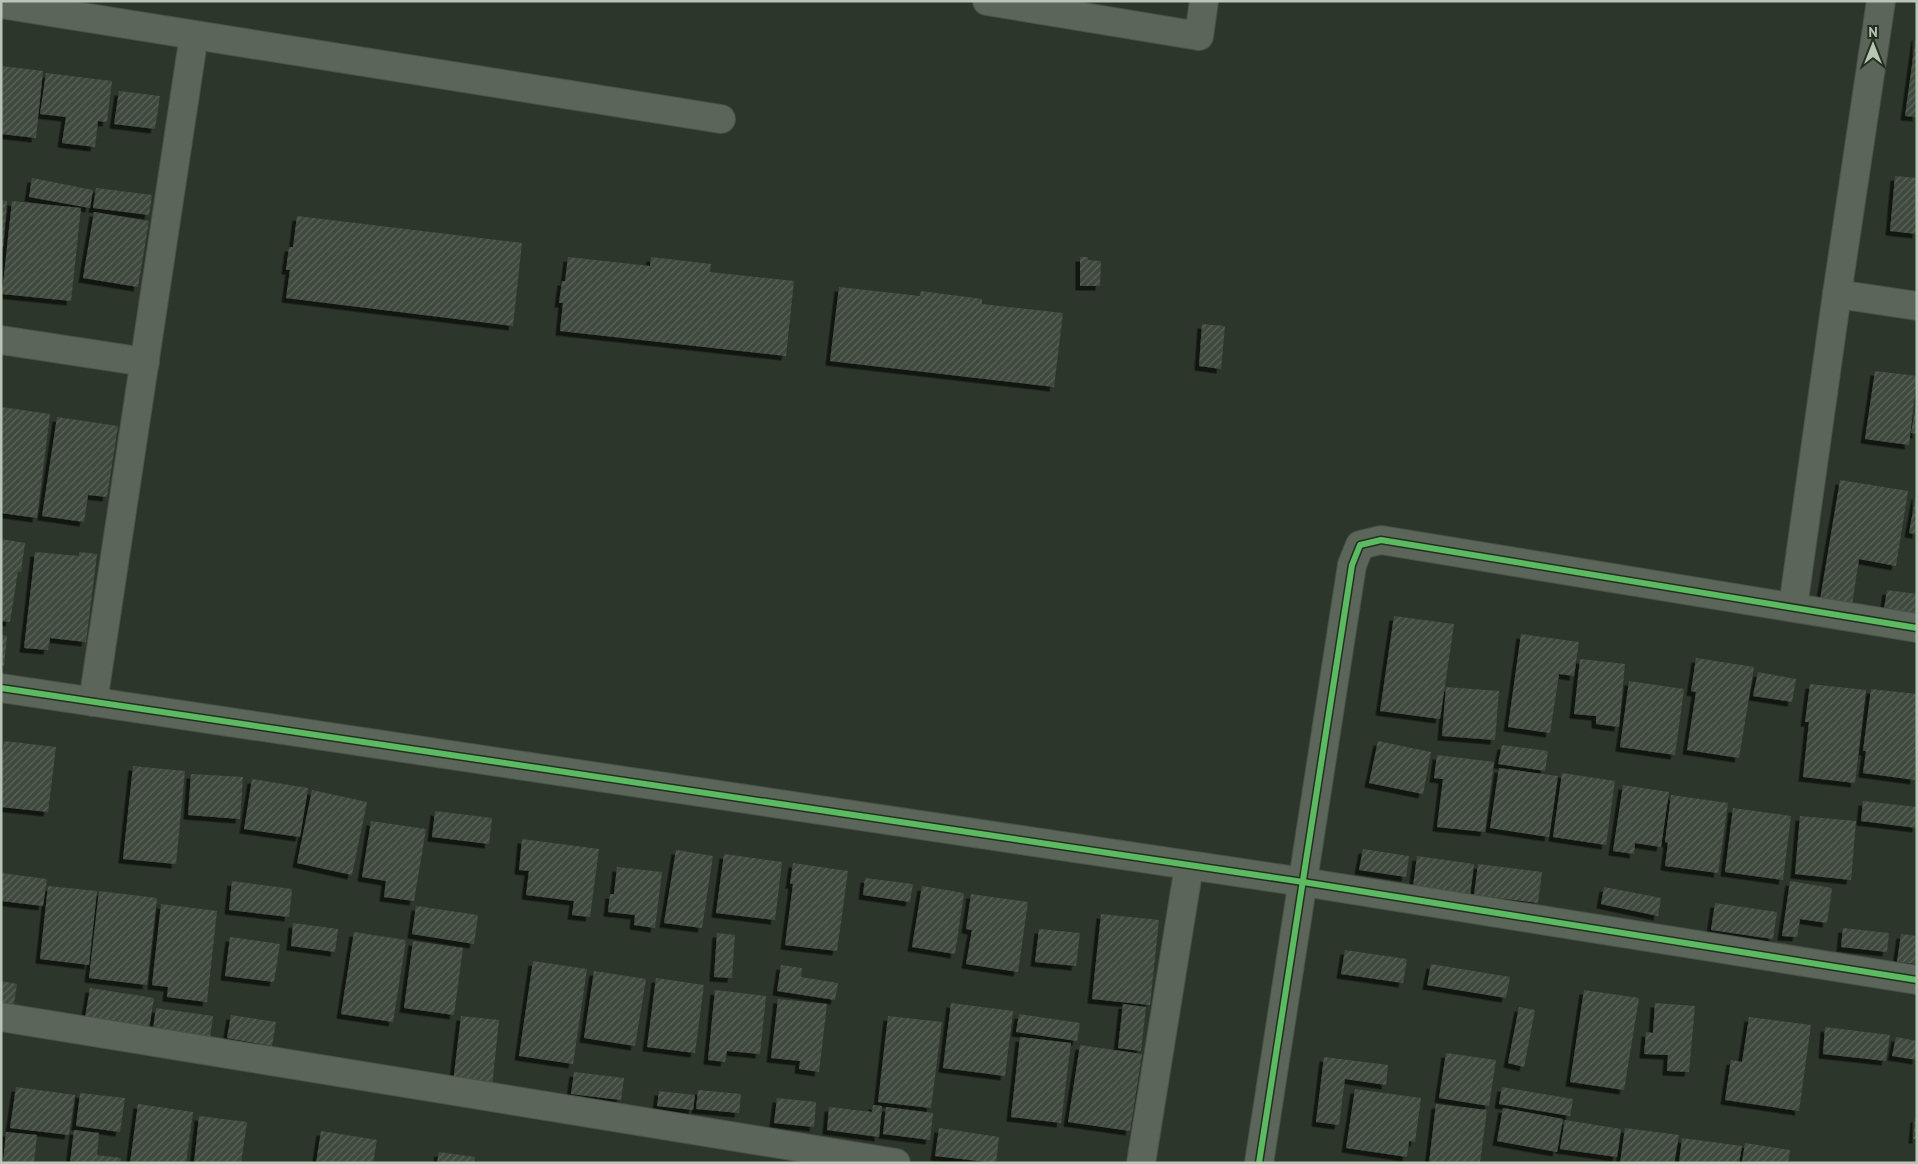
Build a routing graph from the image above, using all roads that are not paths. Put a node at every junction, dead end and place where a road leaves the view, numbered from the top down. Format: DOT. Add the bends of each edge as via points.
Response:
graph roads {
  1 [pos="986,1"];
  2 [pos="1204,1"];
  3 [pos="1881,1"];
  4 [pos="1,4"];
  5 [pos="194,35"];
  6 [pos="722,119"];
  7 [pos="1837,294"];
  8 [pos="1917,306"];
  9 [pos="1,340"];
  10 [pos="145,362"];
  11 [pos="1793,607"];
  12 [pos="1917,628"];
  13 [pos="1,688"];
  14 [pos="93,702"];
  15 [pos="1189,866"];
  16 [pos="1303,882"];
  17 [pos="1917,980"];
  18 [pos="1,1018"];
  19 [pos="896,1163"];
  20 [pos="1141,1163"];
  21 [pos="1259,1163"];
  1 -- 2 [label="street" via="1199,36"];
  3 -- 7 [label="street"];
  4 -- 5 [label="street"];
  5 -- 6 [label="street"];
  5 -- 10 [label="street"];
  7 -- 8 [label="street"];
  7 -- 11 [label="street"];
  9 -- 10 [label="street"];
  10 -- 14 [label="street"];
  11 -- 12 [label="street"];
  11 -- 16 [label="street" via="1380,540 1360,545 1352,565"];
  13 -- 14 [label="street"];
  14 -- 15 [label="street"];
  15 -- 16 [label="street"];
  15 -- 20 [label="street"];
  16 -- 17 [label="street"];
  16 -- 21 [label="street"];
  18 -- 19 [label="street"];
}
